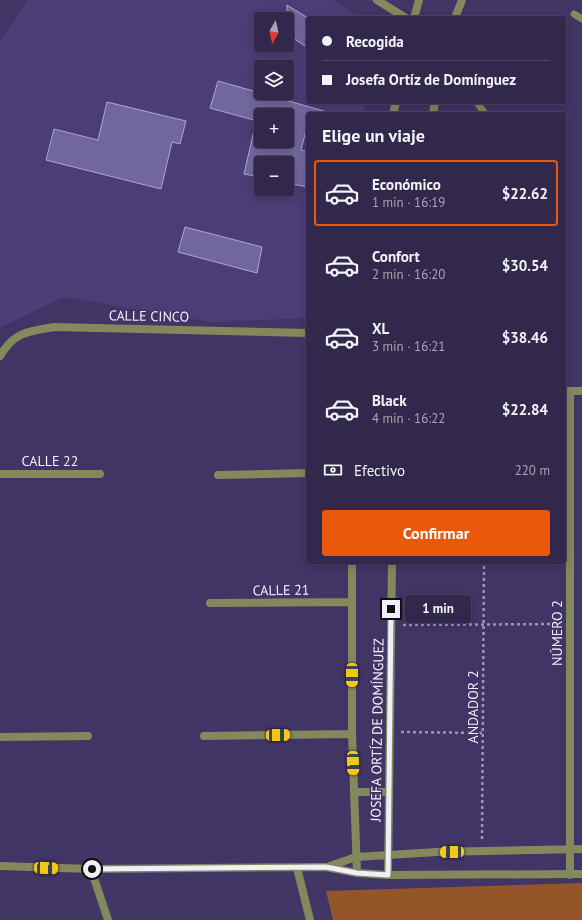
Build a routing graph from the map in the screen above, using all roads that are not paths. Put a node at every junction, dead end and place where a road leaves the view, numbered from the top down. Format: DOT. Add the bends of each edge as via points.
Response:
graph roads {
  1 [pos="378,0"];
  2 [pos="419,0"];
  3 [pos="462,0"];
  4 [pos="574,14"];
  5 [pos="403,16"];
  6 [pos="415,16"];
  7 [pos="456,16"];
  8 [pos="582,19"];
  9 [pos="306,333"];
  10 [pos="1,351"];
  11 [pos="567,391"];
  12 [pos="582,391"];
  13 [pos="306,473"];
  14 [pos="0,474"];
  15 [pos="100,474"];
  16 [pos="218,475"];
  17 [pos="352,564"];
  18 [pos="392,564"];
  19 [pos="352,602"];
  20 [pos="210,603"];
  21 [pos="352,734"];
  22 [pos="88,736"];
  23 [pos="204,736"];
  24 [pos="0,737"];
  25 [pos="354,792"];
  26 [pos="389,792"];
  27 [pos="582,849"];
  28 [pos="569,851"];
  29 [pos="388,856"];
  30 [pos="356,857"];
  31 [pos="0,866"];
  32 [pos="326,867"];
  33 [pos="297,868"];
  34 [pos="92,869"];
  35 [pos="357,873"];
  36 [pos="582,874"];
  37 [pos="388,875"];
  38 [pos="570,875"];
  39 [pos="108,920"];
  40 [pos="310,920"];
  1 -- 5 [label="street"];
  2 -- 6 [label="street"];
  3 -- 7 [label="street"];
  4 -- 8 [label="lane"];
  9 -- 10 [label="street, CALLE CINCO" via="54,327 15,337"];
  11 -- 12 [label="street"];
  11 -- 28 [label="street, NÚMERO 2"];
  13 -- 16 [label="street"];
  14 -- 15 [label="street, CALLE 22"];
  17 -- 19 [label="street, JOSEFA ORTÍZ DE DOMÍNGUEZ"];
  18 -- 26 [label="street, JOSEFA ORTÍZ DE DOMÍNGUEZ"];
  19 -- 20 [label="street, CALLE 21"];
  19 -- 21 [label="street, JOSEFA ORTÍZ DE DOMÍNGUEZ"];
  21 -- 23 [label="street"];
  21 -- 25 [label="street, JOSEFA ORTÍZ DE DOMÍNGUEZ"];
  22 -- 24 [label="street"];
  25 -- 26 [label="street"];
  25 -- 30 [label="street, JOSEFA ORTÍZ DE DOMÍNGUEZ"];
  26 -- 29 [label="street, JOSEFA ORTÍZ DE DOMÍNGUEZ"];
  27 -- 28 [label="street"];
  28 -- 29 [label="street"];
  28 -- 38 [label="street, NÚMERO 2"];
  29 -- 30 [label="street"];
  29 -- 37 [label="street, JOSEFA ORTÍZ DE DOMÍNGUEZ"];
  30 -- 32 [label="street"];
  30 -- 35 [label="street, JOSEFA ORTÍZ DE DOMÍNGUEZ"];
  31 -- 34 [label="street"];
  32 -- 33 [label="street"];
  32 -- 35 [label="street"];
  33 -- 34 [label="street"];
  33 -- 40 [label="street"];
  34 -- 39 [label="street"];
  35 -- 37 [label="street"];
  36 -- 38 [label="street"];
  37 -- 38 [label="street"];
}
